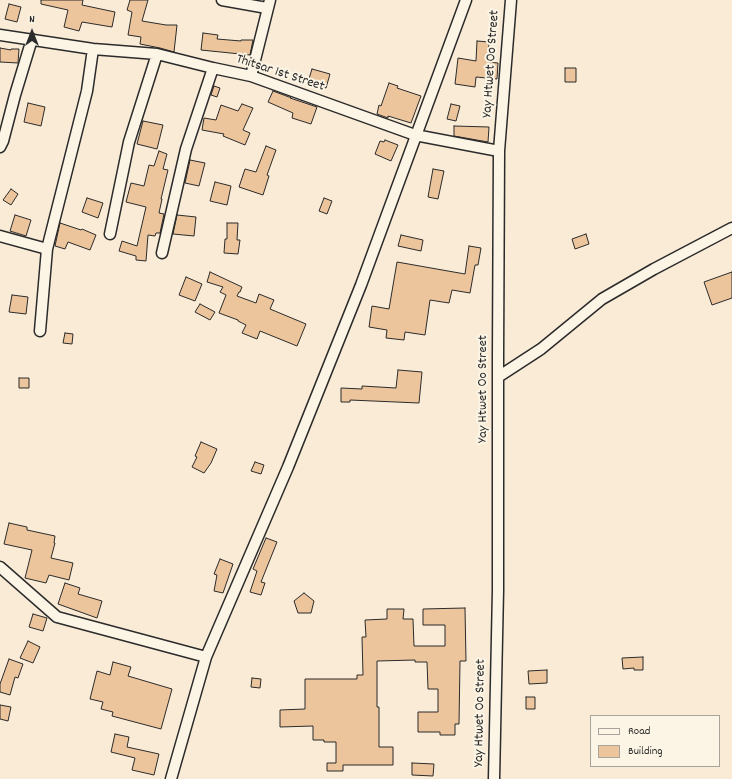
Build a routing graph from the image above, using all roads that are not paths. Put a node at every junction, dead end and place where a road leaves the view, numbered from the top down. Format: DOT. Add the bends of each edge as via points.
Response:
graph roads {
  1 [pos="222,0"];
  2 [pos="466,0"];
  3 [pos="511,0"];
  4 [pos="268,4"];
  5 [pos="0,34"];
  6 [pos="32,39"];
  7 [pos="93,49"];
  8 [pos="157,54"];
  9 [pos="213,68"];
  10 [pos="251,76"];
  11 [pos="415,135"];
  12 [pos="0,147"];
  13 [pos="499,151"];
  14 [pos="732,228"];
  15 [pos="110,234"];
  16 [pos="0,236"];
  17 [pos="46,249"];
  18 [pos="162,253"];
  19 [pos="40,331"];
  20 [pos="498,377"];
  21 [pos="0,567"];
  22 [pos="206,657"];
  23 [pos="172,779"];
  24 [pos="494,779"];
  1 -- 4 [label="street"];
  2 -- 11 [label="street"];
  3 -- 13 [label="street, Yay Htwet Oo Street"];
  4 -- 10 [label="street"];
  5 -- 6 [label="street, Thitsar 1st Street"];
  6 -- 7 [label="street, Thitsar 1st Street"];
  6 -- 12 [label="street"];
  7 -- 8 [label="street, Thitsar 1st Street"];
  7 -- 17 [label="street" via="87,91"];
  8 -- 9 [label="street, Thitsar 1st Street"];
  8 -- 15 [label="street" via="129,142"];
  9 -- 10 [label="street, Thitsar 1st Street"];
  9 -- 18 [label="street" via="186,149"];
  10 -- 11 [label="street, Thitsar 1st Street"];
  11 -- 13 [label="street, Thitsar 1st Street"];
  11 -- 22 [label="street" via="361,285 288,468"];
  13 -- 20 [label="street, Yay Htwet Oo Street"];
  14 -- 20 [label="street" via="602,299 541,349"];
  16 -- 17 [label="street"];
  17 -- 19 [label="street"];
  20 -- 24 [label="street, Yay Htwet Oo Street" via="498,590"];
  21 -- 22 [label="street" via="57,617"];
  22 -- 23 [label="street"];
}
